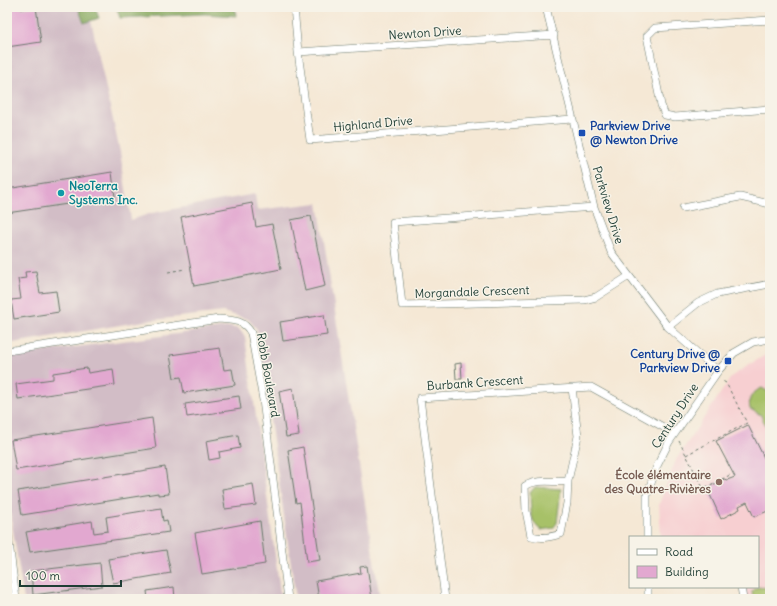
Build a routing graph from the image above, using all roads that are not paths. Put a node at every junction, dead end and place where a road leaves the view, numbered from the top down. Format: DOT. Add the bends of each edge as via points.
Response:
graph roads {
  1 [pos="294,7"];
  2 [pos="546,7"];
  3 [pos="770,20"];
  4 [pos="554,35"];
  5 [pos="298,52"];
  6 [pos="770,109"];
  7 [pos="572,119"];
  8 [pos="770,204"];
  9 [pos="594,207"];
  10 [pos="683,208"];
  11 [pos="629,276"];
  12 [pos="770,284"];
  13 [pos="668,327"];
  14 [pos="770,339"];
  15 [pos="7,352"];
  16 [pos="716,374"];
  17 [pos="572,388"];
  18 [pos="674,433"];
  19 [pos="568,481"];
  20 [pos="7,526"];
  21 [pos="647,536"];
  22 [pos="648,588"];
  23 [pos="741,588"];
  24 [pos="16,599"];
  25 [pos="288,599"];
  26 [pos="445,599"];
  27 [pos="648,599"];
  28 [pos="742,599"];
  1 -- 5 [label="street, Highland Drive"];
  2 -- 4 [label="street, Parkview Drive"];
  3 -- 6 [label="street" via="655,28 647,36 665,115 675,117"];
  4 -- 5 [label="street, Newton Drive"];
  4 -- 7 [label="street, Parkview Drive"];
  5 -- 7 [label="street, Highland Drive" via="310,140"];
  7 -- 9 [label="street, Parkview Drive"];
  8 -- 10 [label="street" via="740,197"];
  9 -- 11 [label="street, Parkview Drive" via="611,252"];
  9 -- 11 [label="street, Morgandale Crescent" via="393,222 402,305 584,300 596,297"];
  11 -- 13 [label="street, Parkview Drive"];
  12 -- 13 [label="street" via="717,294 698,302"];
  13 -- 16 [label="street, Parkview Drive"];
  14 -- 16 [label="street, Century Drive" via="753,342 734,353"];
  15 -- 25 [label="street, Robb Boulevard" via="219,319 236,320 248,327 263,400"];
  16 -- 18 [label="street, Century Drive"];
  17 -- 18 [label="street, Burbank Crescent" via="591,387"];
  17 -- 19 [label="street" via="578,436"];
  17 -- 26 [label="street, Burbank Crescent" via="420,398"];
  18 -- 21 [label="street, Century Drive" via="647,495"];
  19 -- 19 [label="street" via="542,481 525,486 531,536 538,538 561,534"];
  20 -- 24 [label="street"];
  22 -- 27 [label="street"];
  23 -- 28 [label="street"];
}
